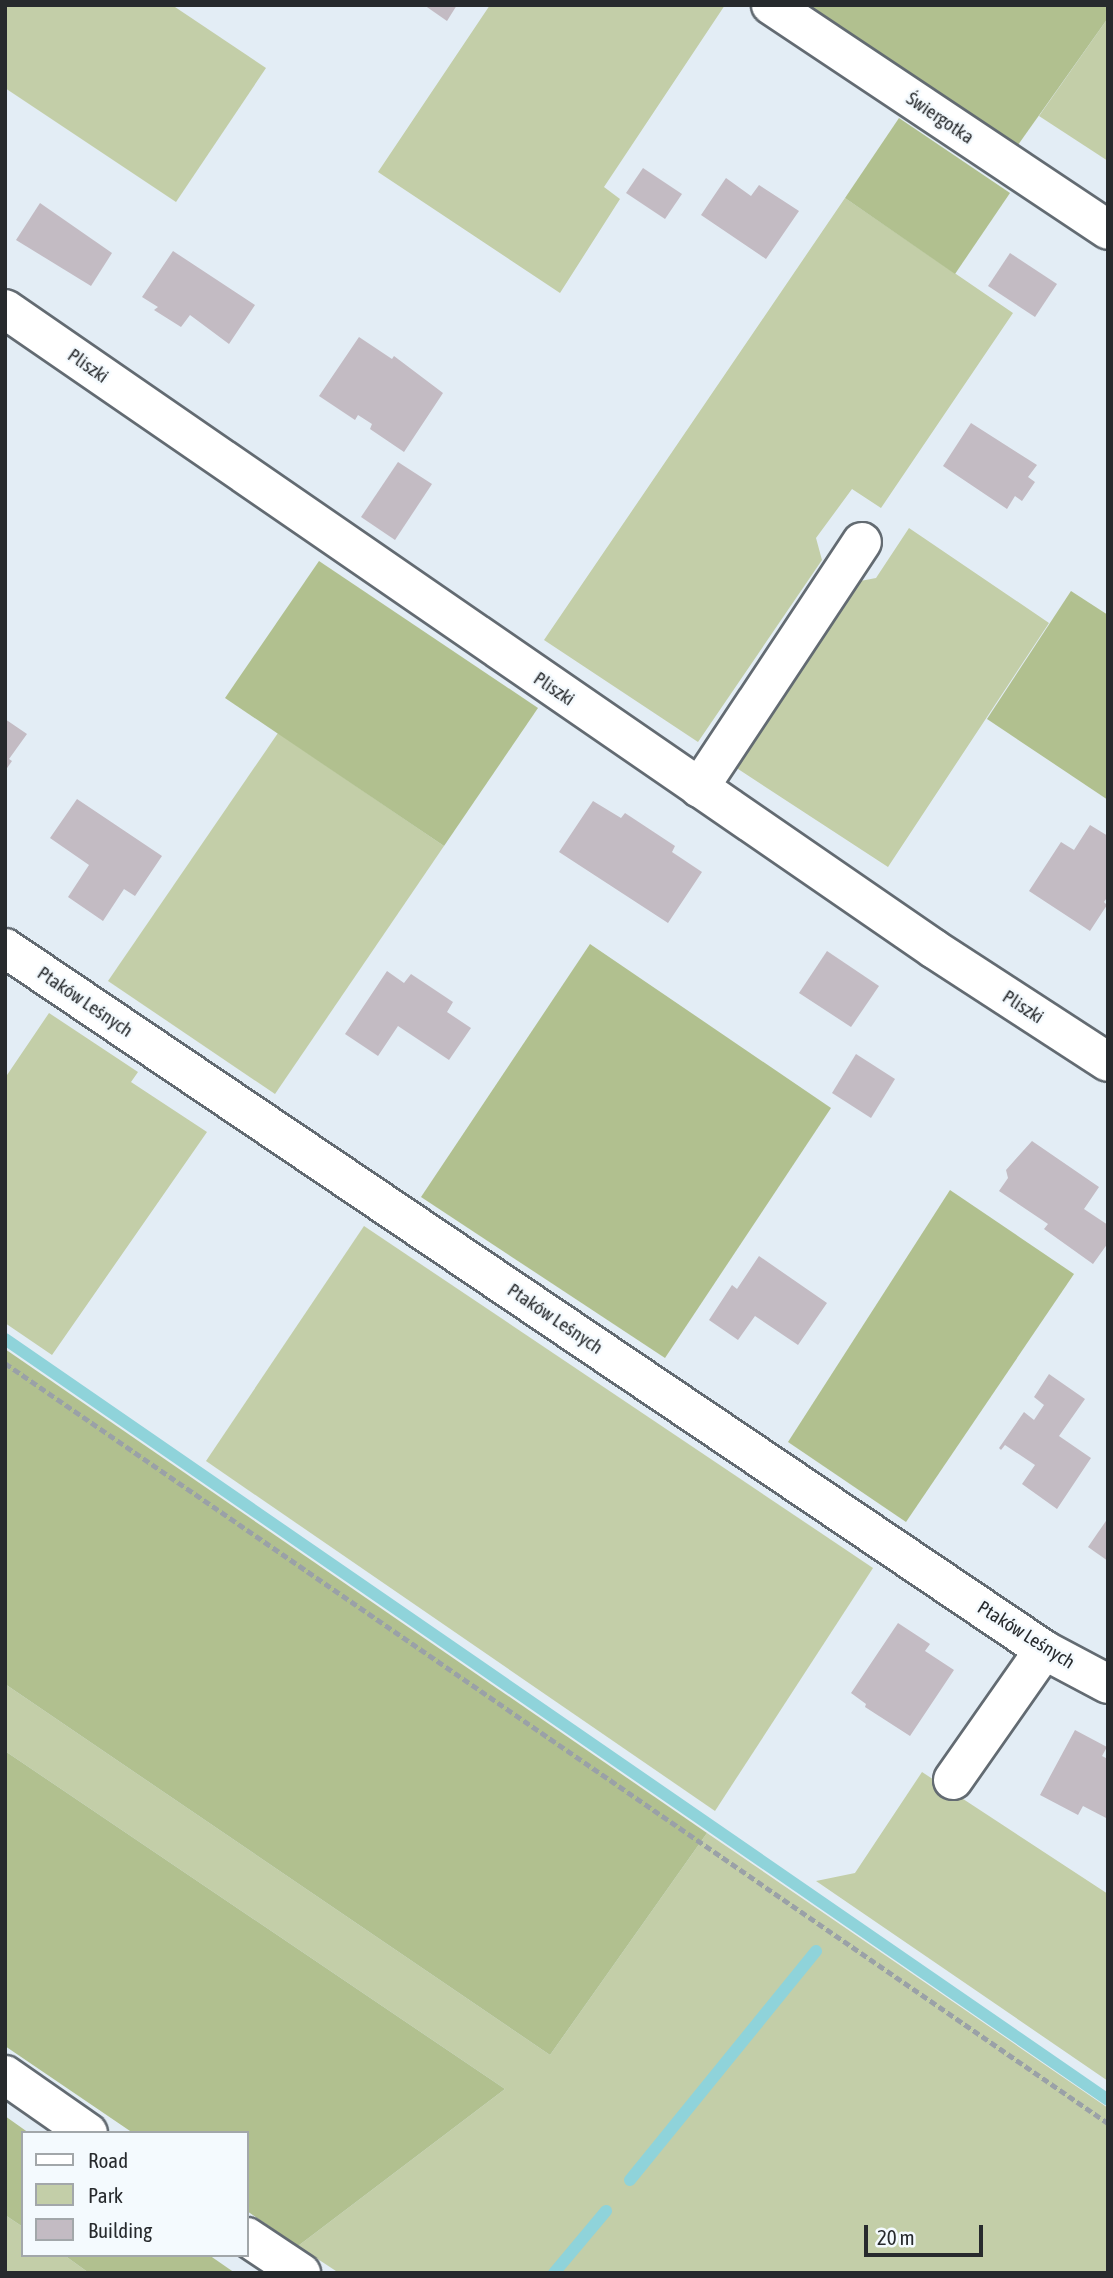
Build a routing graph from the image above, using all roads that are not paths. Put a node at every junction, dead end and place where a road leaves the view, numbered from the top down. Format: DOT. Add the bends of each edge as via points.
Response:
graph roads {
  1 [pos="771,5"];
  2 [pos="1108,230"];
  3 [pos="5,309"];
  4 [pos="862,542"];
  5 [pos="699,788"];
  6 [pos="5,948"];
  7 [pos="1107,1061"];
  8 [pos="1044,1650"];
  9 [pos="1108,1684"];
  10 [pos="953,1780"];
  11 [pos="5,2076"];
  12 [pos="85,2131"];
  13 [pos="248,2238"];
  14 [pos="301,2273"];
  1 -- 2 [label="street, Świergotka"];
  3 -- 5 [label="street, Pliszki"];
  4 -- 5 [label="street"];
  5 -- 7 [label="street, Pliszki"];
  6 -- 8 [label="street, Ptaków Leśnych"];
  8 -- 9 [label="street, Ptaków Leśnych"];
  8 -- 10 [label="street"];
  11 -- 12 [label="street"];
  13 -- 14 [label="street"];
}
